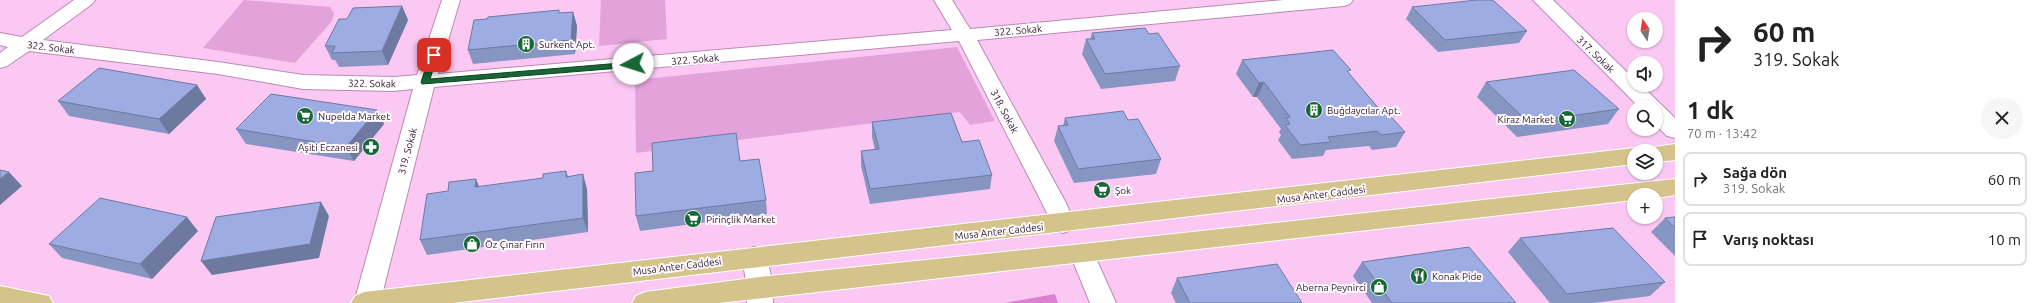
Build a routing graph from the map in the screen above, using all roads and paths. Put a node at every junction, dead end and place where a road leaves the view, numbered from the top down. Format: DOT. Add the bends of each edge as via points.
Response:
graph roads {
  1 [pos="86,0"];
  2 [pos="451,0"];
  3 [pos="943,0"];
  4 [pos="1344,0"];
  5 [pos="1542,0"];
  6 [pos="1312,1"];
  7 [pos="965,35"];
  8 [pos="0,39"];
  9 [pos="25,44"];
  10 [pos="0,62"];
  11 [pos="425,82"];
  12 [pos="1644,100"];
  13 [pos="1663,119"];
  14 [pos="1675,131"];
  15 [pos="1675,152"];
  16 [pos="1663,153"];
  17 [pos="1627,157"];
  18 [pos="1675,187"];
  19 [pos="1063,224"];
  20 [pos="1082,254"];
  21 [pos="754,257"];
  22 [pos="760,295"];
  23 [pos="0,296"];
  24 [pos="40,303"];
  25 [pos="365,303"];
  26 [pos="644,303"];
  27 [pos="1104,303"];
  1 -- 9 [label="street"];
  2 -- 11 [label="street, 319. Sokak"];
  3 -- 7 [label="street, 318. Sokak"];
  4 -- 6 [label="street, 322. Sokak"];
  5 -- 12 [label="street, 317. Sokak"];
  6 -- 7 [label="street, 322. Sokak"];
  7 -- 11 [label="street, 322. Sokak"];
  7 -- 19 [label="street, 318. Sokak"];
  8 -- 9 [label="street, 322. Sokak"];
  9 -- 10 [label="street"];
  9 -- 11 [label="street, 322. Sokak" via="218,68 303,82"];
  11 -- 25 [label="street, 319. Sokak"];
  13 -- 14 [label="street"];
  15 -- 16 [label="main road"];
  17 -- 19 [label="main road, Musa Anter Caddesi"];
  18 -- 20 [label="main road"];
  19 -- 21 [label="main road, Musa Anter Caddesi"];
  20 -- 22 [label="main road"];
  20 -- 27 [label="street"];
  21 -- 22 [label="street"];
  21 -- 25 [label="main road, Musa Anter Caddesi"];
  22 -- 26 [label="main road"];
  23 -- 24 [label="main road"];
}
